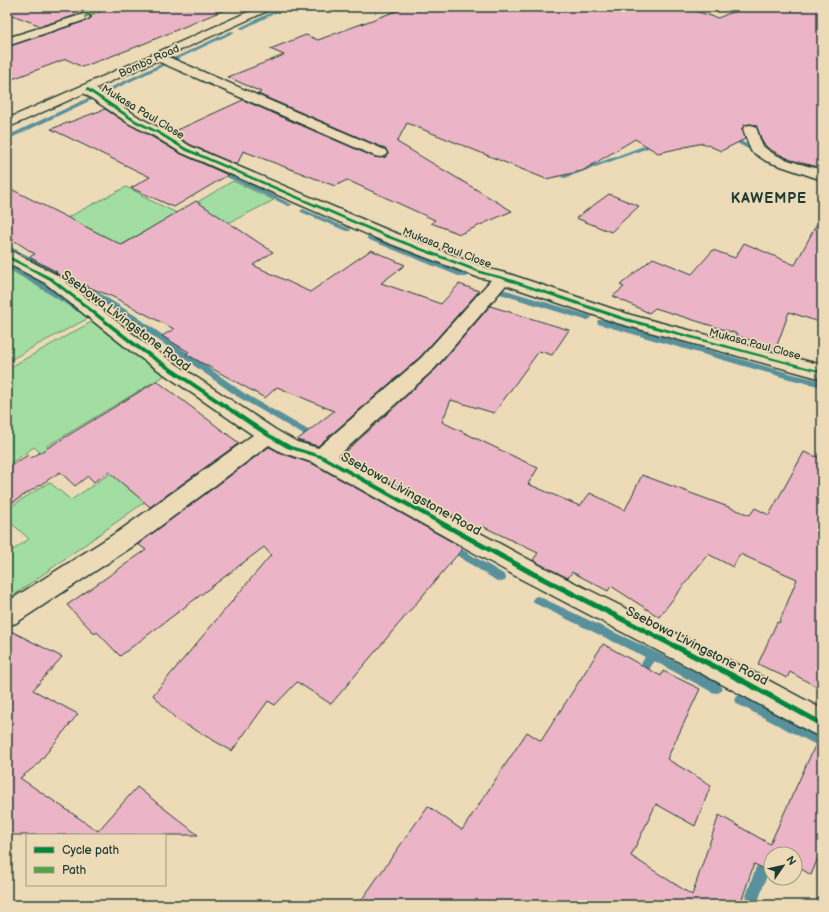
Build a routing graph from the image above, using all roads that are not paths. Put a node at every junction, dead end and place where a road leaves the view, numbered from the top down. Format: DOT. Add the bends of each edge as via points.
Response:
graph roads {
  1 [pos="268,7"];
  2 [pos="84,17"];
  3 [pos="7,42"];
  4 [pos="159,57"];
  5 [pos="87,89"];
  6 [pos="7,124"];
  7 [pos="750,129"];
  8 [pos="380,153"];
  9 [pos="822,174"];
  10 [pos="7,256"];
  11 [pos="503,278"];
  12 [pos="822,372"];
  13 [pos="268,435"];
  14 [pos="322,457"];
  15 [pos="7,615"];
  16 [pos="822,724"];
  1 -- 4 [label="street, Bombo Road"];
  2 -- 3 [label="street"];
  4 -- 5 [label="street, Bombo Road"];
  4 -- 8 [label="street"];
  5 -- 6 [label="street, Bombo Road"];
  5 -- 11 [label="street, Mukasa Paul Close" via="135,121 185,149 384,235 483,274"];
  7 -- 9 [label="street" via="756,148 771,158"];
  10 -- 13 [label="street, Ssebowa Livingstone Road" via="52,279 139,348"];
  11 -- 12 [label="street, Mukasa Paul Close" via="624,319"];
  11 -- 14 [label="street" via="428,363"];
  13 -- 14 [label="street, Ssebowa Livingstone Road" via="289,447"];
  13 -- 15 [label="street" via="127,538"];
  14 -- 16 [label="street, Ssebowa Livingstone Road" via="530,572"];
}
